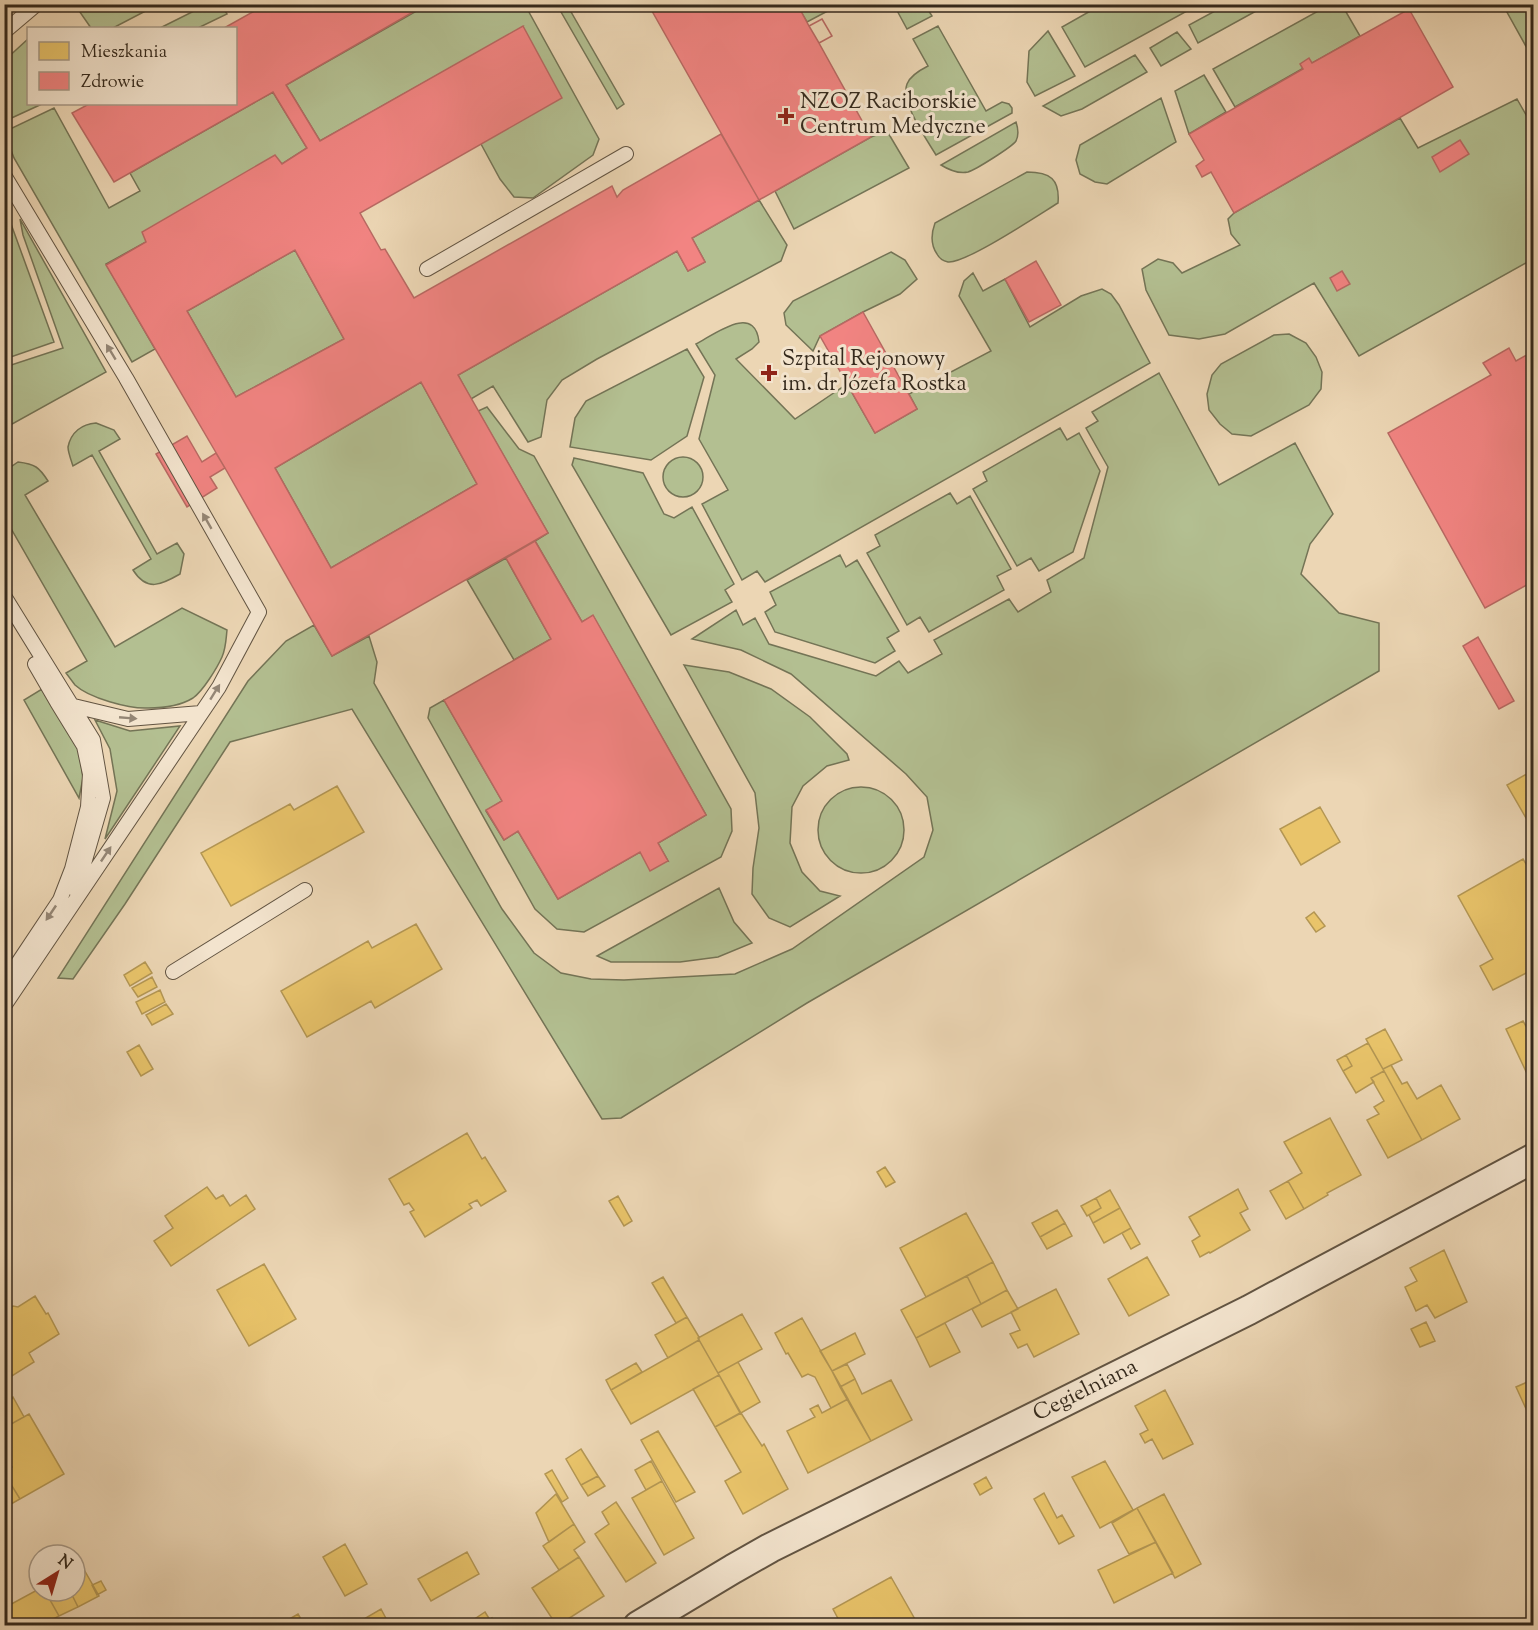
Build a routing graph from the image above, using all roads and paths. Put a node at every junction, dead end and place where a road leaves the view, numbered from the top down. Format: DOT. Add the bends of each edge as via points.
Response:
graph roads {
  1 [pos="37,4"];
  2 [pos="4,32"];
  3 [pos="626,154"];
  4 [pos="4,174"];
  5 [pos="19,200"];
  6 [pos="4,205"];
  7 [pos="427,269"];
  8 [pos="4,596"];
  9 [pos="4,612"];
  10 [pos="57,702"];
  11 [pos="71,705"];
  12 [pos="201,713"];
  13 [pos="305,890"];
  14 [pos="73,902"];
  15 [pos="173,972"];
  16 [pos="4,984"];
  17 [pos="4,1006"];
  18 [pos="1533,1158"];
  19 [pos="639,1626"];
  1 -- 2 [label="lane"];
  3 -- 7 [label="lane"];
  4 -- 5 [label="lane"];
  5 -- 6 [label="lane"];
  12 -- 5 [label="lane, one-way" via="259,612"];
  8 -- 11 [label="lane"];
  9 -- 10 [label="lane"];
  10 -- 11 [label="lane"];
  10 -- 16 [label="lane, one-way" via="84,746 90,774 88,807 60,900"];
  11 -- 12 [label="lane, one-way" via="128,719"];
  11 -- 14 [label="lane" via="93,740 103,798"];
  14 -- 12 [label="lane, one-way"];
  13 -- 15 [label="lane"];
  14 -- 17 [label="lane"];
  18 -- 19 [label="street, Cegielniana" via="1249,1310 770,1548"];
}
